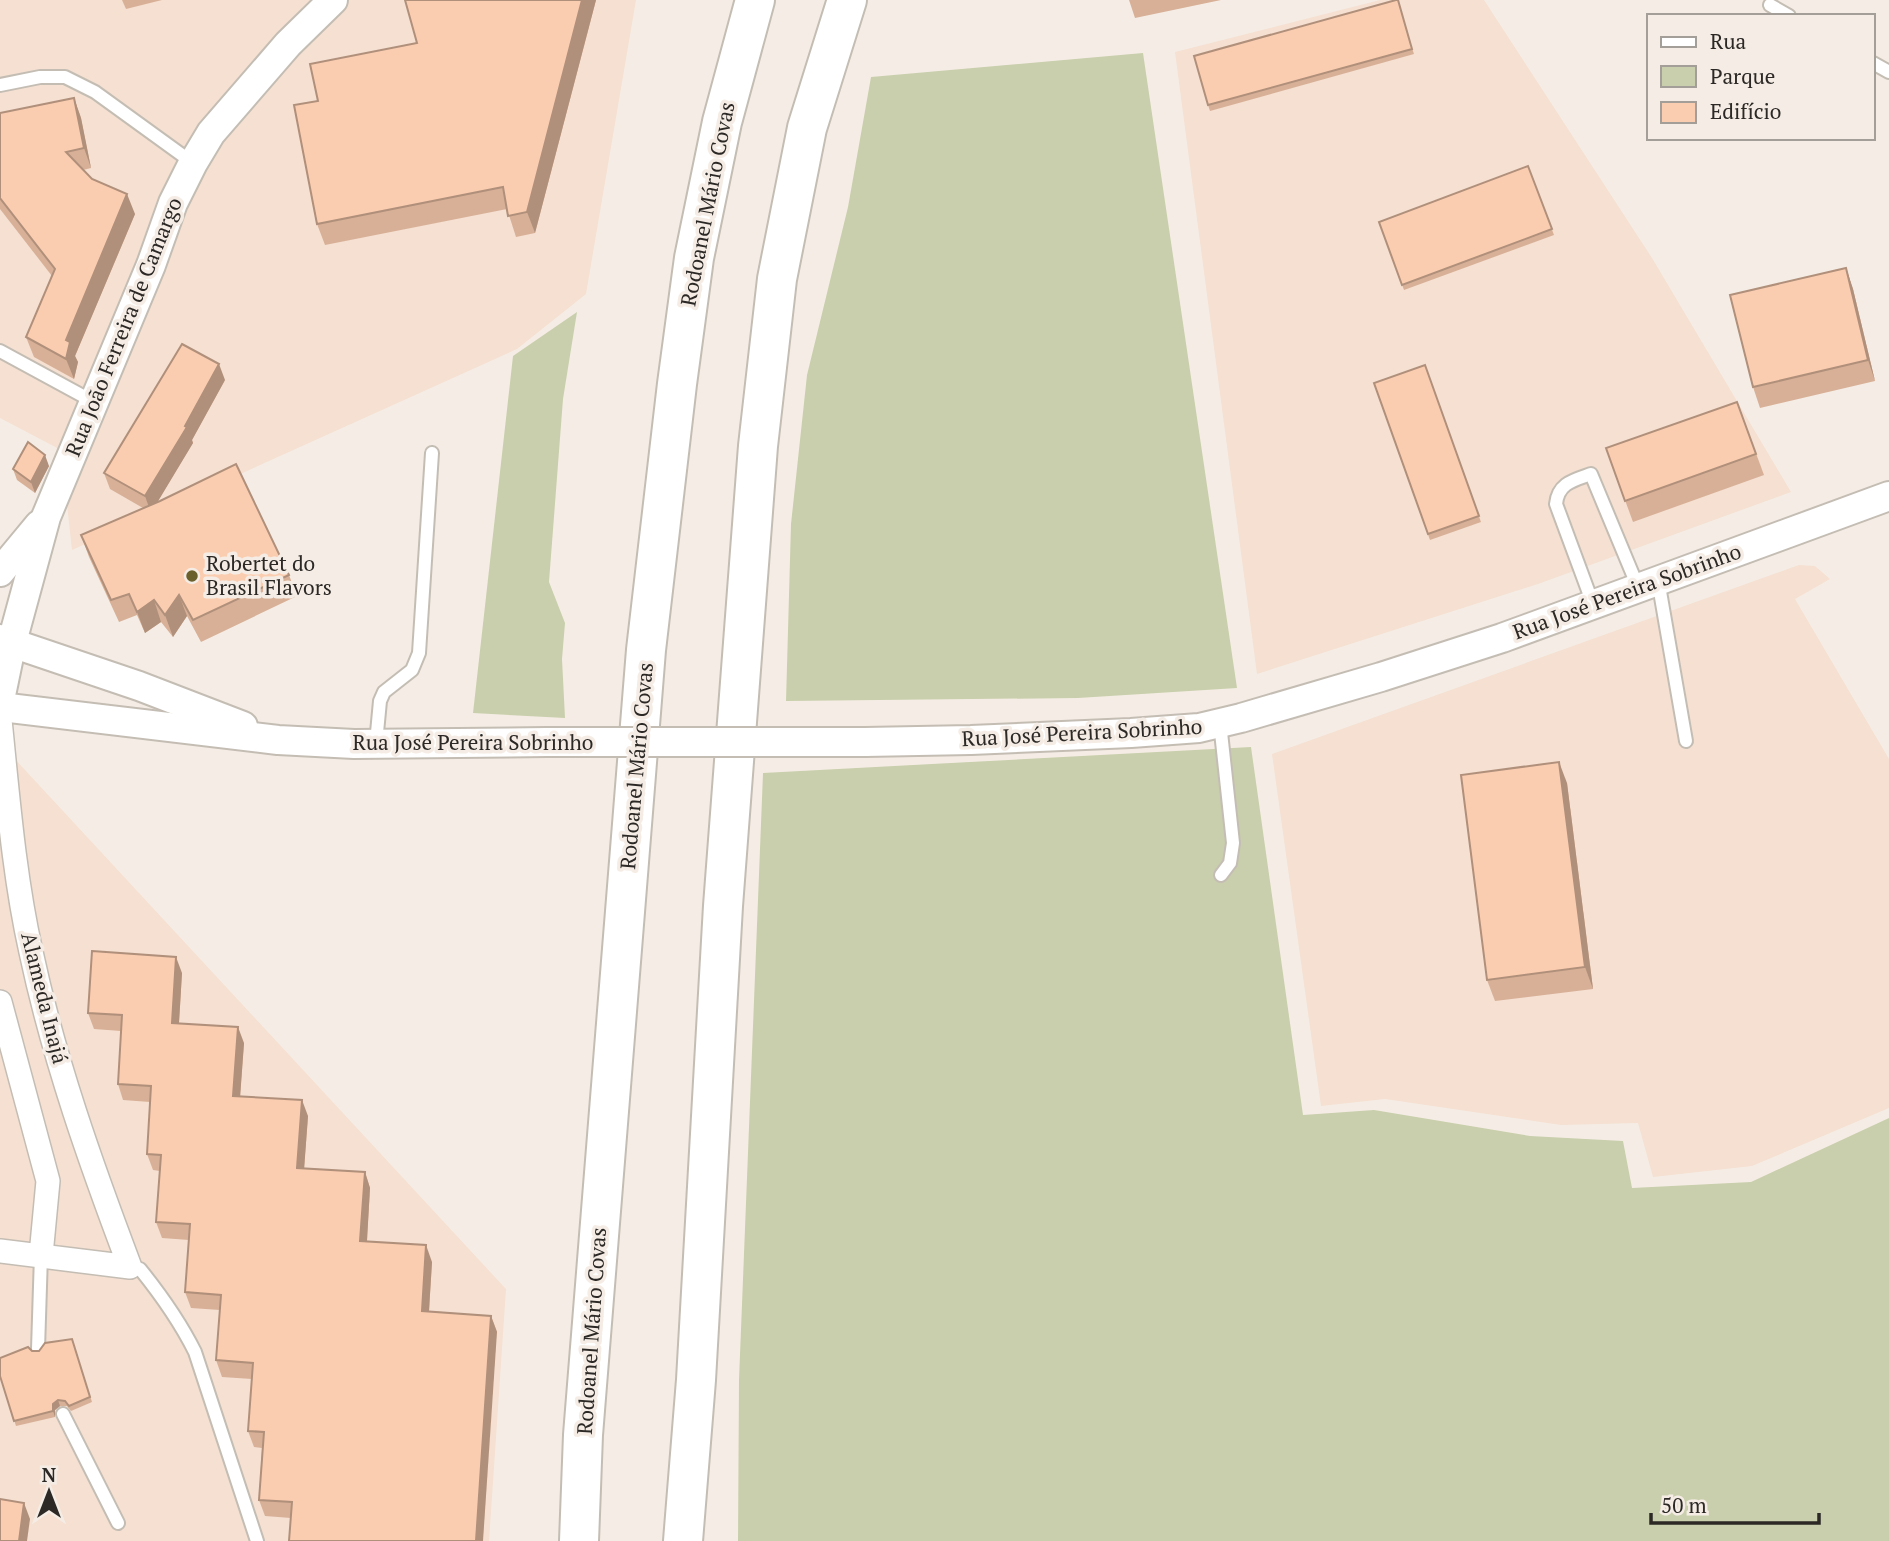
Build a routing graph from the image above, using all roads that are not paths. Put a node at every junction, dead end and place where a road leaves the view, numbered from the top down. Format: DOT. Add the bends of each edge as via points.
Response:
graph roads {
  1 [pos="332,0"];
  2 [pos="755,0"];
  3 [pos="847,0"];
  4 [pos="1770,5"];
  5 [pos="1786,14"];
  6 [pos="0,85"];
  7 [pos="193,163"];
  8 [pos="0,351"];
  9 [pos="94,402"];
  10 [pos="432,453"];
  11 [pos="1889,496"];
  12 [pos="46,517"];
  13 [pos="0,572"];
  14 [pos="1648,583"];
  15 [pos="1593,604"];
  16 [pos="6,641"];
  17 [pos="0,700"];
  18 [pos="0,707"];
  19 [pos="0,720"];
  20 [pos="1220,723"];
  21 [pos="278,740"];
  22 [pos="1686,741"];
  23 [pos="376,743"];
  24 [pos="1222,875"];
  25 [pos="0,1002"];
  26 [pos="0,1251"];
  27 [pos="41,1255"];
  28 [pos="130,1267"];
  29 [pos="38,1349"];
  30 [pos="696,1380"];
  31 [pos="63,1414"];
  32 [pos="583,1435"];
  33 [pos="118,1523"];
  34 [pos="257,1541"];
  35 [pos="567,1541"];
  36 [pos="579,1541"];
  37 [pos="683,1541"];
  38 [pos="701,1541"];
  1 -- 7 [label="street, Rua João Ferreira de Camargo" via="237,102"];
  2 -- 32 [label="highway, Rodoanel Mário Covas" via="699,231 677,384 646,650"];
  3 -- 30 [label="highway" via="807,128 777,279 764,395 723,906"];
  4 -- 5 [label="lane"];
  6 -- 7 [label="lane" via="65,77 95,92"];
  7 -- 9 [label="street, Rua João Ferreira de Camargo" via="173,202"];
  8 -- 9 [label="lane"];
  9 -- 12 [label="street, Rua João Ferreira de Camargo"];
  10 -- 23 [label="lane" via="419,653 412,670 384,692"];
  11 -- 14 [label="street, Rua José Pereira Sobrinho"];
  12 -- 13 [label="street"];
  12 -- 16 [label="street, Rua João Ferreira de Camargo"];
  14 -- 15 [label="street, Rua José Pereira Sobrinho"];
  14 -- 15 [label="lane" via="1591,474 1561,487 1556,504"];
  14 -- 22 [label="lane"];
  15 -- 20 [label="street, Rua José Pereira Sobrinho" via="1405,670"];
  16 -- 17 [label="street, Rua João Ferreira de Camargo"];
  16 -- 21 [label="street, Rua José Pereira Sobrinho"];
  18 -- 21 [label="street, Rua José Pereira Sobrinho"];
  19 -- 28 [label="street, Alameda Inajá" via="16,873 31,953 92,1166"];
  20 -- 23 [label="street, Rua José Pereira Sobrinho, bridge" via="1199,728 934,741"];
  20 -- 24 [label="lane" via="1233,843 1230,863"];
  21 -- 23 [label="street, Rua José Pereira Sobrinho"];
  25 -- 27 [label="street, Alameda Inajá" via="48,1181"];
  26 -- 27 [label="street"];
  27 -- 28 [label="street"];
  27 -- 29 [label="lane"];
  28 -- 34 [label="lane" via="140,1269 155,1288 195,1352"];
  30 -- 37 [label="highway"];
  30 -- 38 [label="highway"];
  31 -- 33 [label="lane"];
  32 -- 35 [label="highway"];
  32 -- 36 [label="highway, Rodoanel Mário Covas"];
}
